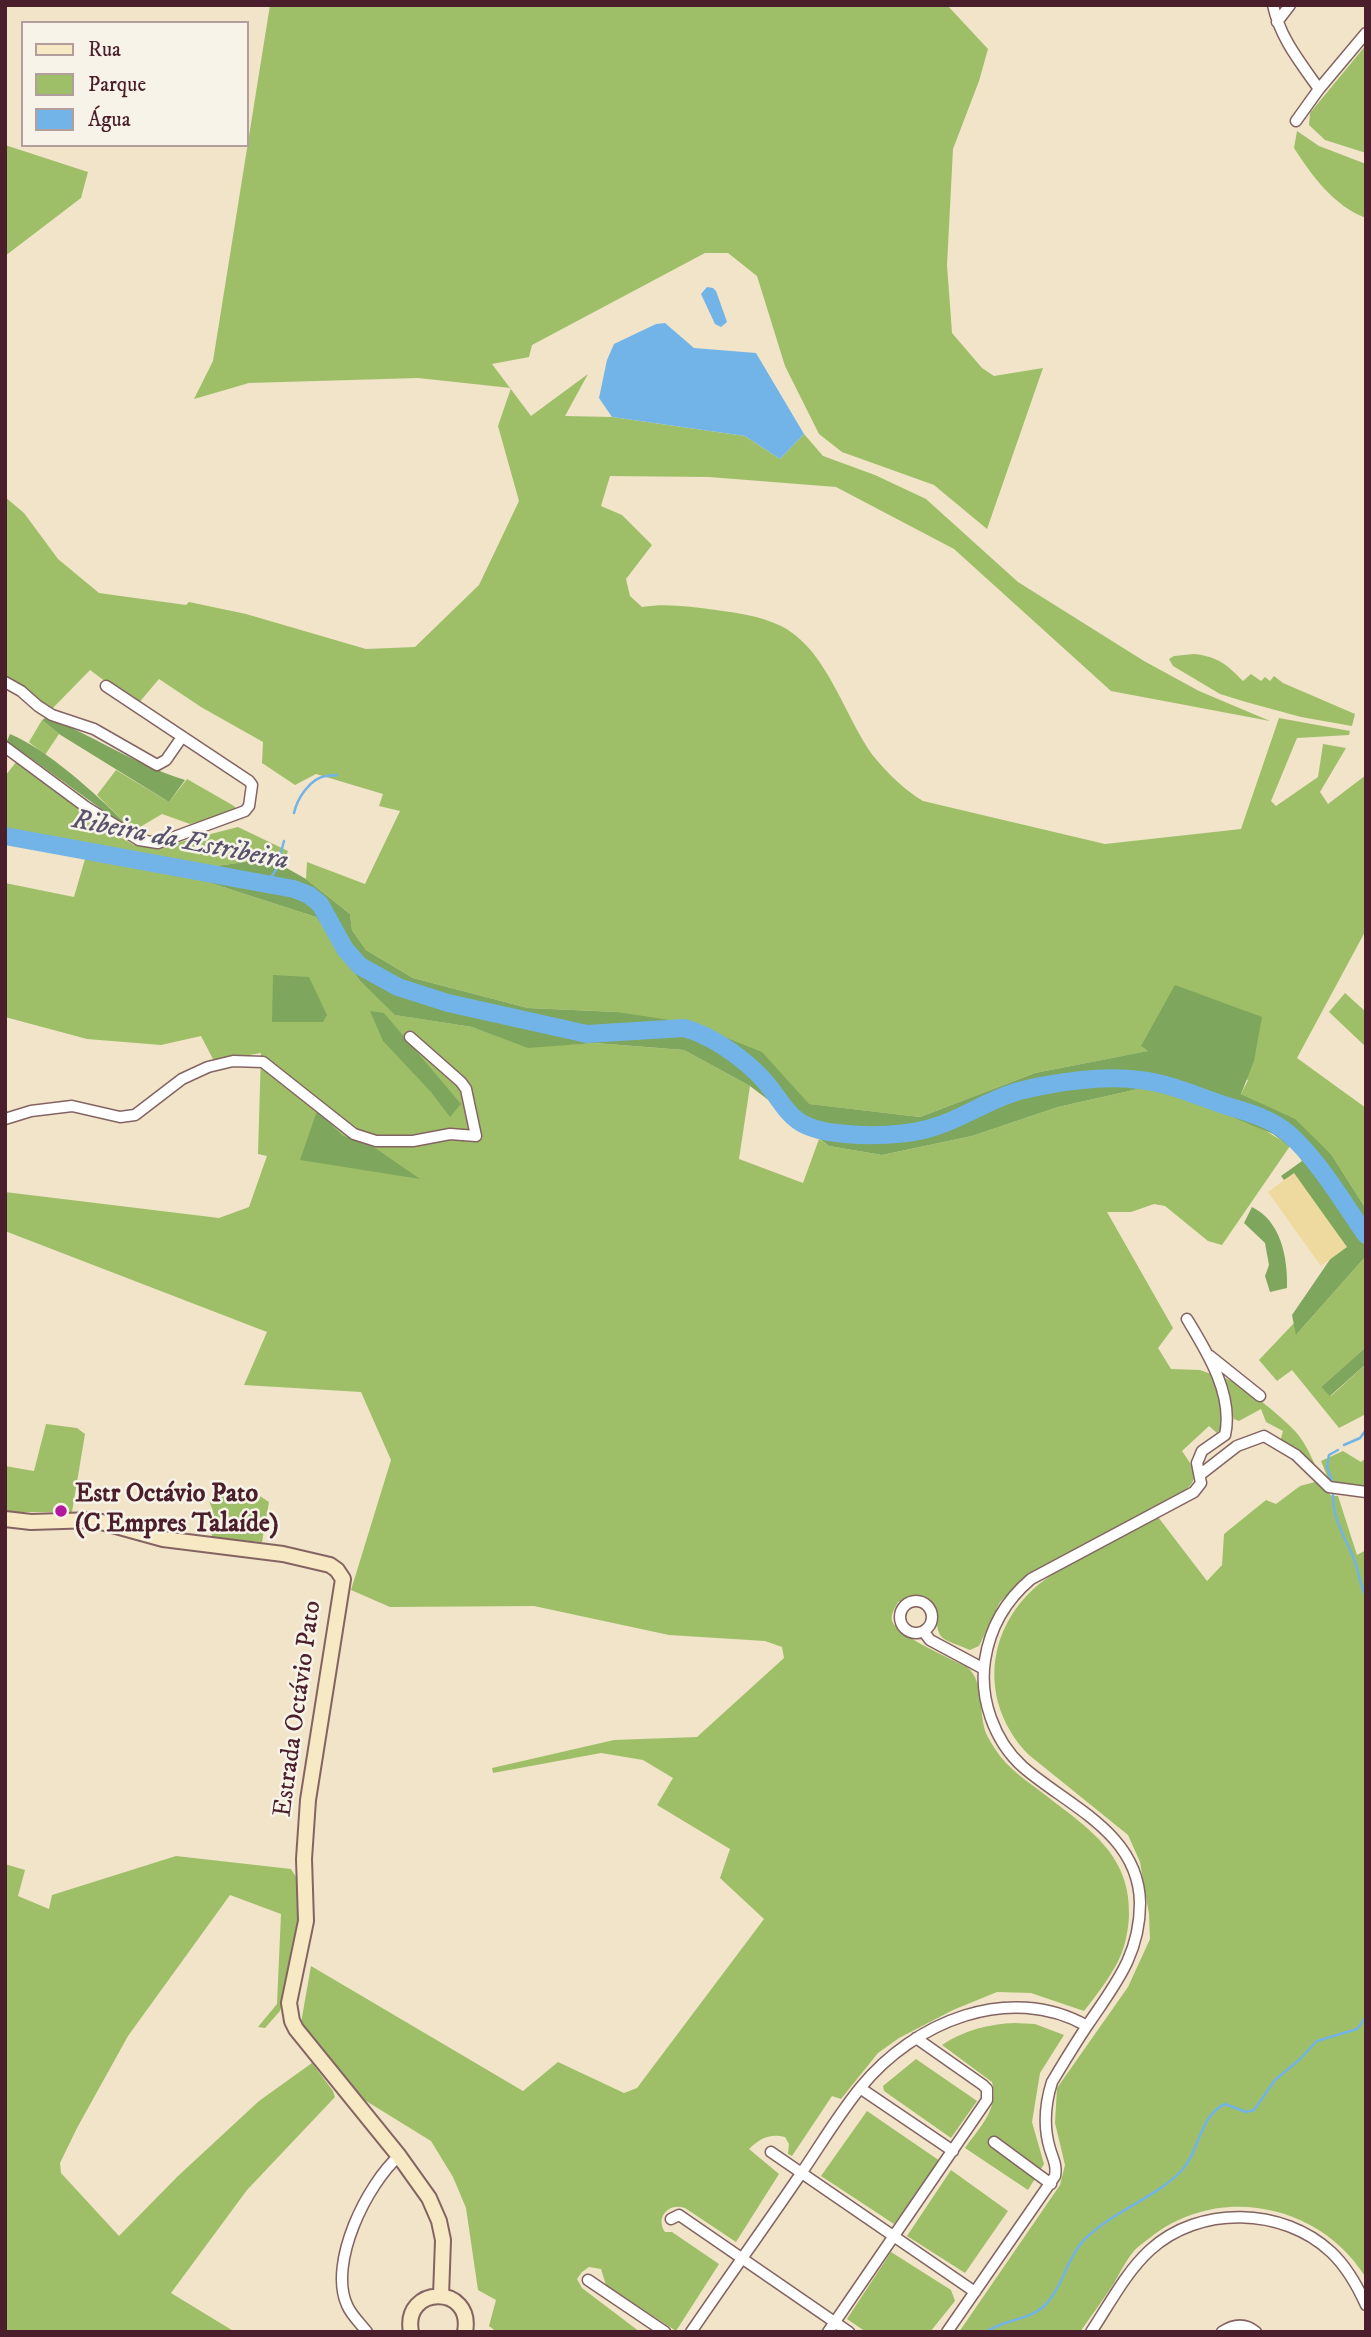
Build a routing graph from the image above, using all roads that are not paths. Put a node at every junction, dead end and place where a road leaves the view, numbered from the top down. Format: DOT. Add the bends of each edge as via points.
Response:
graph roads {
  1 [pos="1273,5"];
  2 [pos="1290,5"];
  3 [pos="1277,22"];
  4 [pos="1366,33"];
  5 [pos="1319,89"];
  6 [pos="1296,121"];
  7 [pos="5,682"];
  8 [pos="106,687"];
  9 [pos="182,737"];
  10 [pos="5,747"];
  11 [pos="410,1037"];
  12 [pos="5,1119"];
  13 [pos="1187,1319"];
  14 [pos="1210,1356"];
  15 [pos="1260,1396"];
  16 [pos="1201,1474"];
  17 [pos="1366,1492"];
  18 [pos="5,1518"];
  19 [pos="924,1632"];
  20 [pos="984,1669"];
  21 [pos="1087,2026"];
  22 [pos="916,2038"];
  23 [pos="860,2088"];
  24 [pos="995,2143"];
  25 [pos="953,2151"];
  26 [pos="771,2152"];
  27 [pos="398,2155"];
  28 [pos="802,2174"];
  29 [pos="1051,2183"];
  30 [pos="671,2219"];
  31 [pos="894,2236"];
  32 [pos="742,2258"];
  33 [pos="589,2280"];
  34 [pos="975,2292"];
  35 [pos="441,2296"];
  36 [pos="1366,2305"];
  37 [pos="835,2322"];
  38 [pos="466,2331"];
  39 [pos="367,2332"];
  40 [pos="411,2332"];
  41 [pos="665,2332"];
  42 [pos="691,2332"];
  43 [pos="828,2332"];
  44 [pos="849,2332"];
  45 [pos="947,2332"];
  46 [pos="1091,2332"];
  47 [pos="1222,2332"];
  48 [pos="1256,2332"];
  1 -- 3 [label="street"];
  2 -- 3 [label="street"];
  3 -- 5 [label="street" via="1289,48"];
  4 -- 5 [label="street"];
  5 -- 6 [label="street"];
  7 -- 9 [label="street" via="52,715 94,729 157,765 166,761"];
  8 -- 9 [label="street"];
  9 -- 10 [label="street" via="249,781 249,806 238,816 158,843 128,834"];
  11 -- 12 [label="street" via="466,1089 476,1136 376,1141 354,1134 262,1062 233,1061 208,1067 182,1079 135,1115 72,1106"];
  13 -- 14 [label="street"];
  14 -- 15 [label="street"];
  14 -- 16 [label="street" via="1228,1420 1225,1435 1202,1451 1197,1463"];
  16 -- 17 [label="street" via="1237,1446 1264,1436 1296,1455 1325,1485"];
  16 -- 20 [label="street" via="1194,1492 1041,1572 1014,1595 990,1637"];
  18 -- 27 [label="street, Estrada Octávio Pato" via="94,1520 163,1539 283,1554 330,1565 343,1579 308,1800 306,1921 289,2010 296,2029"];
  19 -- 20 [label="street" via="930,1640"];
  20 -- 21 [label="street" via="990,1715 1003,1743 1023,1766 1100,1824 1118,1843 1133,1870 1140,1901 1138,1936 1126,1968"];
  21 -- 22 [label="street" via="1052,2011 999,2007 959,2017"];
  21 -- 29 [label="street" via="1047,2097 1045,2119 1056,2168"];
  22 -- 23 [label="street"];
  22 -- 25 [label="street" via="987,2089 987,2100"];
  23 -- 25 [label="street"];
  23 -- 28 [label="street"];
  24 -- 29 [label="street"];
  25 -- 31 [label="street"];
  26 -- 28 [label="street"];
  27 -- 35 [label="street, Estrada Octávio Pato" via="429,2198 439,2221 444,2259"];
  27 -- 39 [label="street" via="375,2182 343,2258 341,2277 347,2306"];
  28 -- 31 [label="street"];
  28 -- 32 [label="street"];
  29 -- 34 [label="street"];
  30 -- 32 [label="street" via="679,2215"];
  31 -- 34 [label="street"];
  31 -- 37 [label="street"];
  32 -- 37 [label="street"];
  32 -- 42 [label="street"];
  33 -- 41 [label="street"];
  34 -- 45 [label="street"];
  35 -- 38 [label="street" via="459,2305"];
  35 -- 40 [label="street" via="418,2304 411,2315"];
  36 -- 46 [label="street" via="1354,2279 1331,2251 1303,2232 1270,2220 1234,2217 1196,2224 1160,2242 1136,2265"];
  37 -- 43 [label="street"];
  37 -- 44 [label="street"];
  47 -- 48 [label="street" via="1238,2325"];
}
